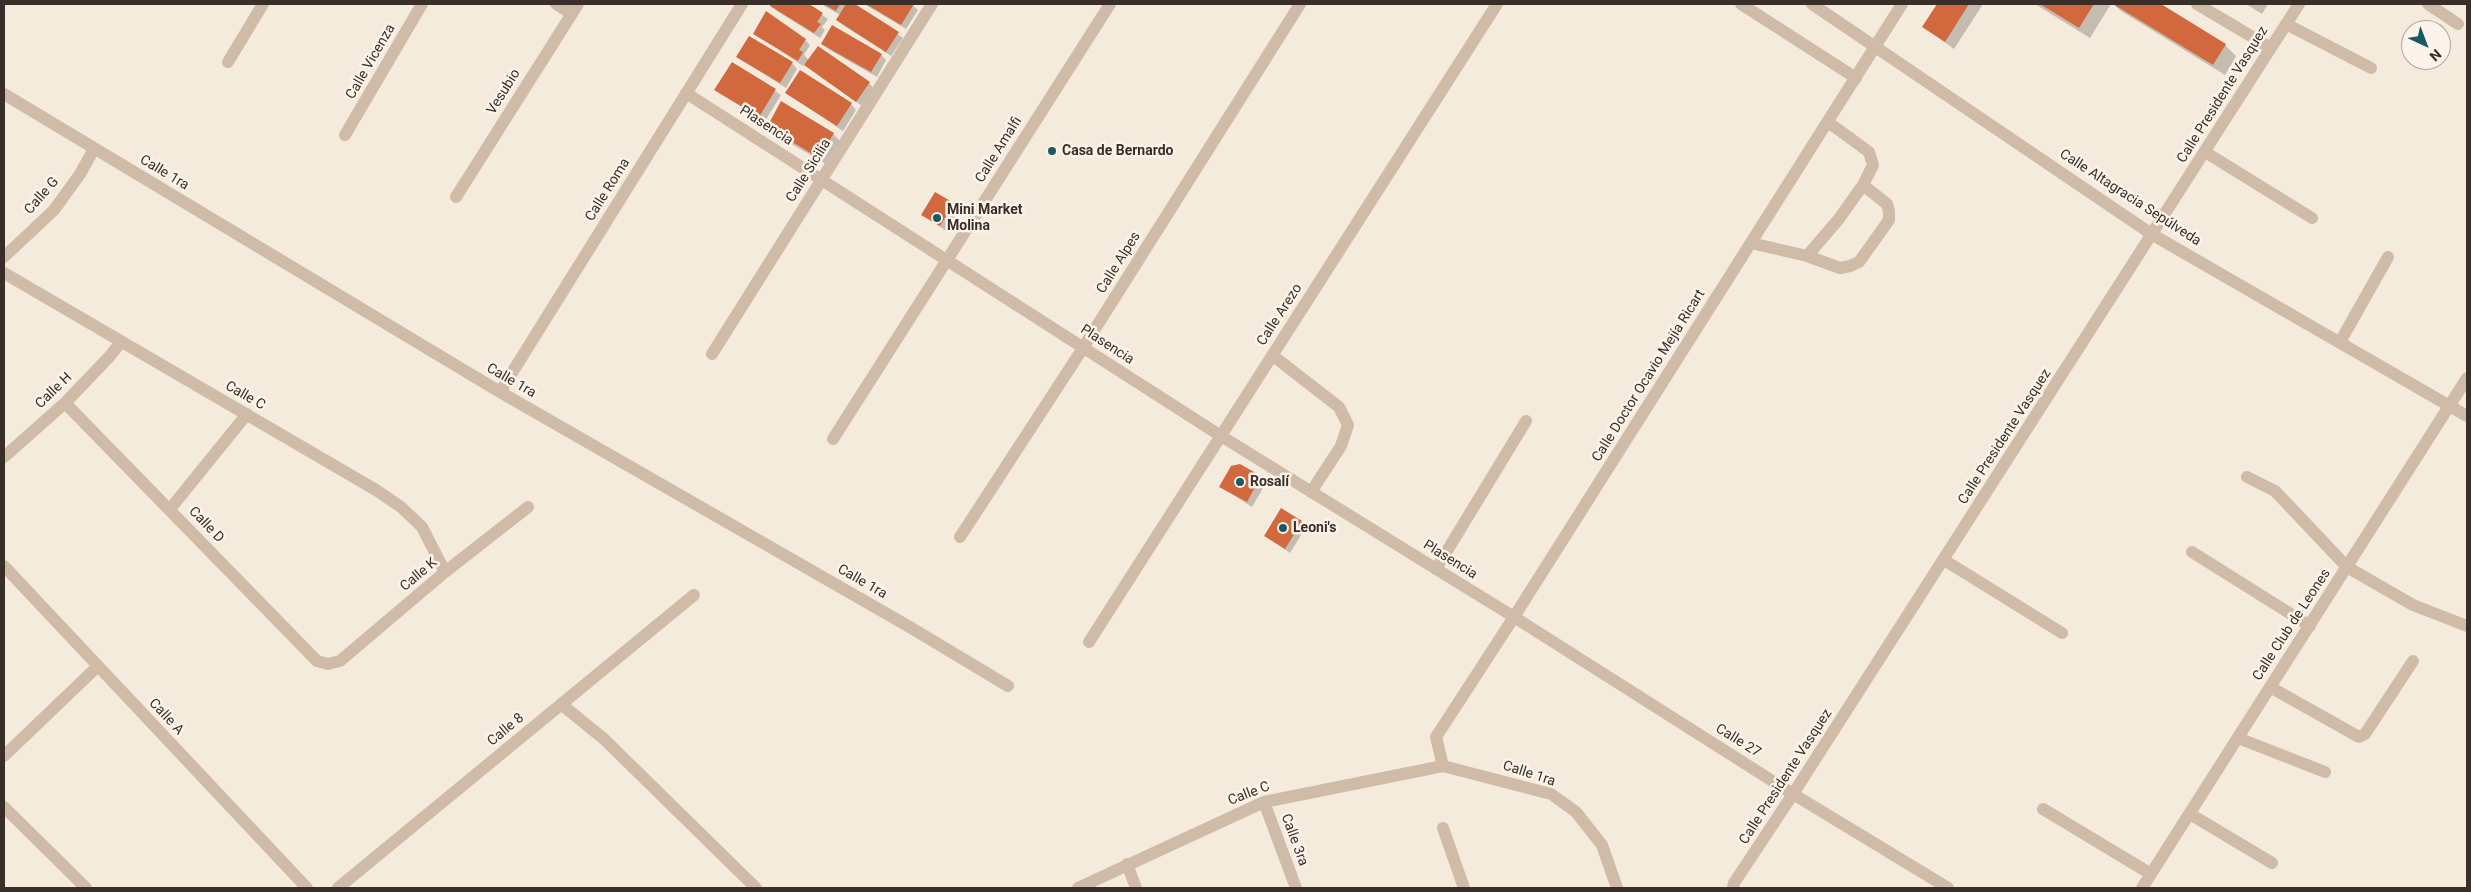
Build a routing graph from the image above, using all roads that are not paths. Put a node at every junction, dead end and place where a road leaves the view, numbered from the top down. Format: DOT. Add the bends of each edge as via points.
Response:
graph roads {
  1 [pos="263,4"];
  2 [pos="422,4"];
  3 [pos="556,4"];
  4 [pos="742,4"];
  5 [pos="932,4"];
  6 [pos="1110,4"];
  7 [pos="1300,4"];
  8 [pos="1497,4"];
  9 [pos="1741,4"];
  10 [pos="1812,4"];
  11 [pos="1902,4"];
  12 [pos="2197,4"];
  13 [pos="2299,4"];
  14 [pos="2428,4"];
  15 [pos="575,9"];
  16 [pos="2286,24"];
  17 [pos="2458,24"];
  18 [pos="1876,46"];
  19 [pos="2271,48"];
  20 [pos="228,62"];
  21 [pos="2371,68"];
  22 [pos="1856,78"];
  23 [pos="686,93"];
  24 [pos="4,94"];
  25 [pos="1828,122"];
  26 [pos="345,135"];
  27 [pos="94,149"];
  28 [pos="2204,152"];
  29 [pos="821,180"];
  30 [pos="1863,185"];
  31 [pos="456,197"];
  32 [pos="2312,218"];
  33 [pos="2153,234"];
  34 [pos="1751,243"];
  35 [pos="1807,256"];
  36 [pos="4,257"];
  37 [pos="2388,257"];
  38 [pos="947,260"];
  39 [pos="4,273"];
  40 [pos="120,342"];
  41 [pos="2340,342"];
  42 [pos="1083,348"];
  43 [pos="712,354"];
  44 [pos="1272,355"];
  45 [pos="2467,378"];
  46 [pos="500,392"];
  47 [pos="65,403"];
  48 [pos="2450,406"];
  49 [pos="247,414"];
  50 [pos="2467,416"];
  51 [pos="1526,421"];
  52 [pos="1221,436"];
  53 [pos="833,439"];
  54 [pos="4,457"];
  55 [pos="2247,478"];
  56 [pos="1311,492"];
  57 [pos="528,507"];
  58 [pos="170,509"];
  59 [pos="960,537"];
  60 [pos="2192,552"];
  61 [pos="1944,560"];
  62 [pos="4,566"];
  63 [pos="2347,567"];
  64 [pos="1436,569"];
  65 [pos="445,572"];
  66 [pos="694,594"];
  67 [pos="1514,617"];
  68 [pos="2310,626"];
  69 [pos="2467,626"];
  70 [pos="2062,633"];
  71 [pos="1089,642"];
  72 [pos="2412,661"];
  73 [pos="328,664"];
  74 [pos="98,666"];
  75 [pos="1008,686"];
  76 [pos="2270,687"];
  77 [pos="561,704"];
  78 [pos="2238,738"];
  79 [pos="4,756"];
  80 [pos="1442,766"];
  81 [pos="2325,772"];
  82 [pos="1793,794"];
  83 [pos="1264,802"];
  84 [pos="4,807"];
  85 [pos="2044,809"];
  86 [pos="2190,814"];
  87 [pos="1443,828"];
  88 [pos="2272,863"];
  89 [pos="1127,864"];
  90 [pos="2151,874"];
  91 [pos="1928,883"];
  92 [pos="1733,886"];
  93 [pos="86,888"];
  94 [pos="307,888"];
  95 [pos="338,888"];
  96 [pos="756,888"];
  97 [pos="1078,888"];
  98 [pos="1136,888"];
  99 [pos="1296,888"];
  100 [pos="1464,888"];
  101 [pos="1617,888"];
  102 [pos="1948,888"];
  103 [pos="2142,888"];
  1 -- 20 [label="street"];
  2 -- 26 [label="street, Calle Vicenza"];
  3 -- 15 [label="street"];
  4 -- 23 [label="street, Calle Roma"];
  5 -- 29 [label="street, Calle Sicilia"];
  6 -- 38 [label="street, Calle Amalfi"];
  7 -- 42 [label="street, Calle Alpes"];
  8 -- 44 [label="street, Calle Arezo"];
  9 -- 22 [label="street"];
  10 -- 18 [label="street, Calle Altagracia Sepúlveda"];
  11 -- 18 [label="street, Calle Doctor Ocavio Mejía Ricart"];
  12 -- 19 [label="street"];
  13 -- 16 [label="street, Calle Presidente Vasquez"];
  14 -- 17 [label="street"];
  15 -- 31 [label="street, Vesubio"];
  16 -- 19 [label="street, Calle Presidente Vasquez"];
  16 -- 21 [label="street"];
  18 -- 22 [label="street, Calle Doctor Ocavio Mejía Ricart"];
  18 -- 33 [label="street, Calle Altagracia Sepúlveda"];
  19 -- 28 [label="street, Calle Presidente Vasquez"];
  22 -- 25 [label="street, Calle Doctor Ocavio Mejía Ricart"];
  23 -- 29 [label="street, Plasencia"];
  23 -- 46 [label="street, Calle Roma"];
  24 -- 27 [label="street, Calle 1ra"];
  25 -- 30 [label="street" via="1869,152 1873,165"];
  25 -- 34 [label="street, Calle Doctor Ocavio Mejía Ricart"];
  27 -- 36 [label="street, Calle G" via="54,210"];
  27 -- 46 [label="street, Calle 1ra"];
  28 -- 32 [label="street"];
  28 -- 33 [label="street, Calle Presidente Vasquez"];
  29 -- 38 [label="street, Plasencia"];
  29 -- 43 [label="street, Calle Sicilia"];
  30 -- 35 [label="street"];
  30 -- 35 [label="street" via="1887,204 1889,211 1888,220 1859,262 1840,268"];
  33 -- 41 [label="street, Calle Altagracia Sepúlveda"];
  33 -- 61 [label="street, Calle Presidente Vasquez"];
  34 -- 35 [label="street"];
  34 -- 67 [label="street, Calle Doctor Ocavio Mejía Ricart"];
  37 -- 41 [label="street"];
  38 -- 42 [label="street, Plasencia"];
  38 -- 53 [label="street, Calle Amalfi"];
  39 -- 40 [label="street, Calle C"];
  40 -- 47 [label="street, Calle H"];
  40 -- 49 [label="street, Calle C"];
  41 -- 48 [label="street, Calle Altagracia Sepúlveda"];
  42 -- 52 [label="street, Plasencia"];
  42 -- 59 [label="street, Calle Alpes"];
  44 -- 52 [label="street, Calle Arezo"];
  44 -- 56 [label="street" via="1339,407 1348,425 1341,446"];
  45 -- 48 [label="street, Calle Club de Leones"];
  46 -- 75 [label="street, Calle 1ra"];
  47 -- 54 [label="street, Calle H"];
  47 -- 58 [label="street, Calle D"];
  48 -- 50 [label="street, Calle Altagracia Sepúlveda"];
  48 -- 63 [label="street, Calle Club de Leones"];
  49 -- 58 [label="street"];
  49 -- 65 [label="street, Calle C" via="401,507 422,527"];
  51 -- 64 [label="street"];
  52 -- 56 [label="street, Plasencia"];
  52 -- 71 [label="street, Calle Arezo"];
  55 -- 63 [label="street" via="2275,491"];
  56 -- 64 [label="street, Plasencia"];
  57 -- 65 [label="street, Calle K"];
  58 -- 73 [label="street, Calle D" via="318,661"];
  60 -- 68 [label="street"];
  61 -- 70 [label="street"];
  61 -- 82 [label="street, Calle Presidente Vasquez"];
  62 -- 74 [label="street, Calle A"];
  63 -- 68 [label="street, Calle Club de Leones"];
  63 -- 69 [label="street" via="2413,605"];
  64 -- 67 [label="street, Plasencia"];
  65 -- 73 [label="street, Calle K" via="340,661"];
  66 -- 77 [label="street, Calle 8"];
  67 -- 80 [label="street, Calle Doctor Ocavio Mejía Ricart" via="1436,736"];
  67 -- 82 [label="street, Calle 27"];
  68 -- 76 [label="street, Calle Club de Leones"];
  72 -- 76 [label="street" via="2365,734 2359,737"];
  74 -- 79 [label="street"];
  74 -- 94 [label="street, Calle A"];
  76 -- 78 [label="street, Calle Club de Leones"];
  77 -- 95 [label="street, Calle 8"];
  77 -- 96 [label="street" via="604,739"];
  78 -- 81 [label="street"];
  78 -- 86 [label="street, Calle Club de Leones"];
  80 -- 83 [label="street, Calle C"];
  80 -- 101 [label="street, Calle 1ra" via="1551,794 1576,812 1602,845"];
  82 -- 91 [label="street, Calle 27"];
  82 -- 92 [label="street, Calle Presidente Vasquez"];
  83 -- 89 [label="street, Calle C"];
  83 -- 99 [label="street, Calle 3ra"];
  84 -- 93 [label="street"];
  85 -- 90 [label="street"];
  86 -- 88 [label="street"];
  86 -- 90 [label="street, Calle Club de Leones"];
  87 -- 100 [label="street"];
  89 -- 97 [label="street, Calle C"];
  89 -- 98 [label="street"];
  90 -- 103 [label="street, Calle Club de Leones"];
  91 -- 102 [label="street, Calle 27"];
}
